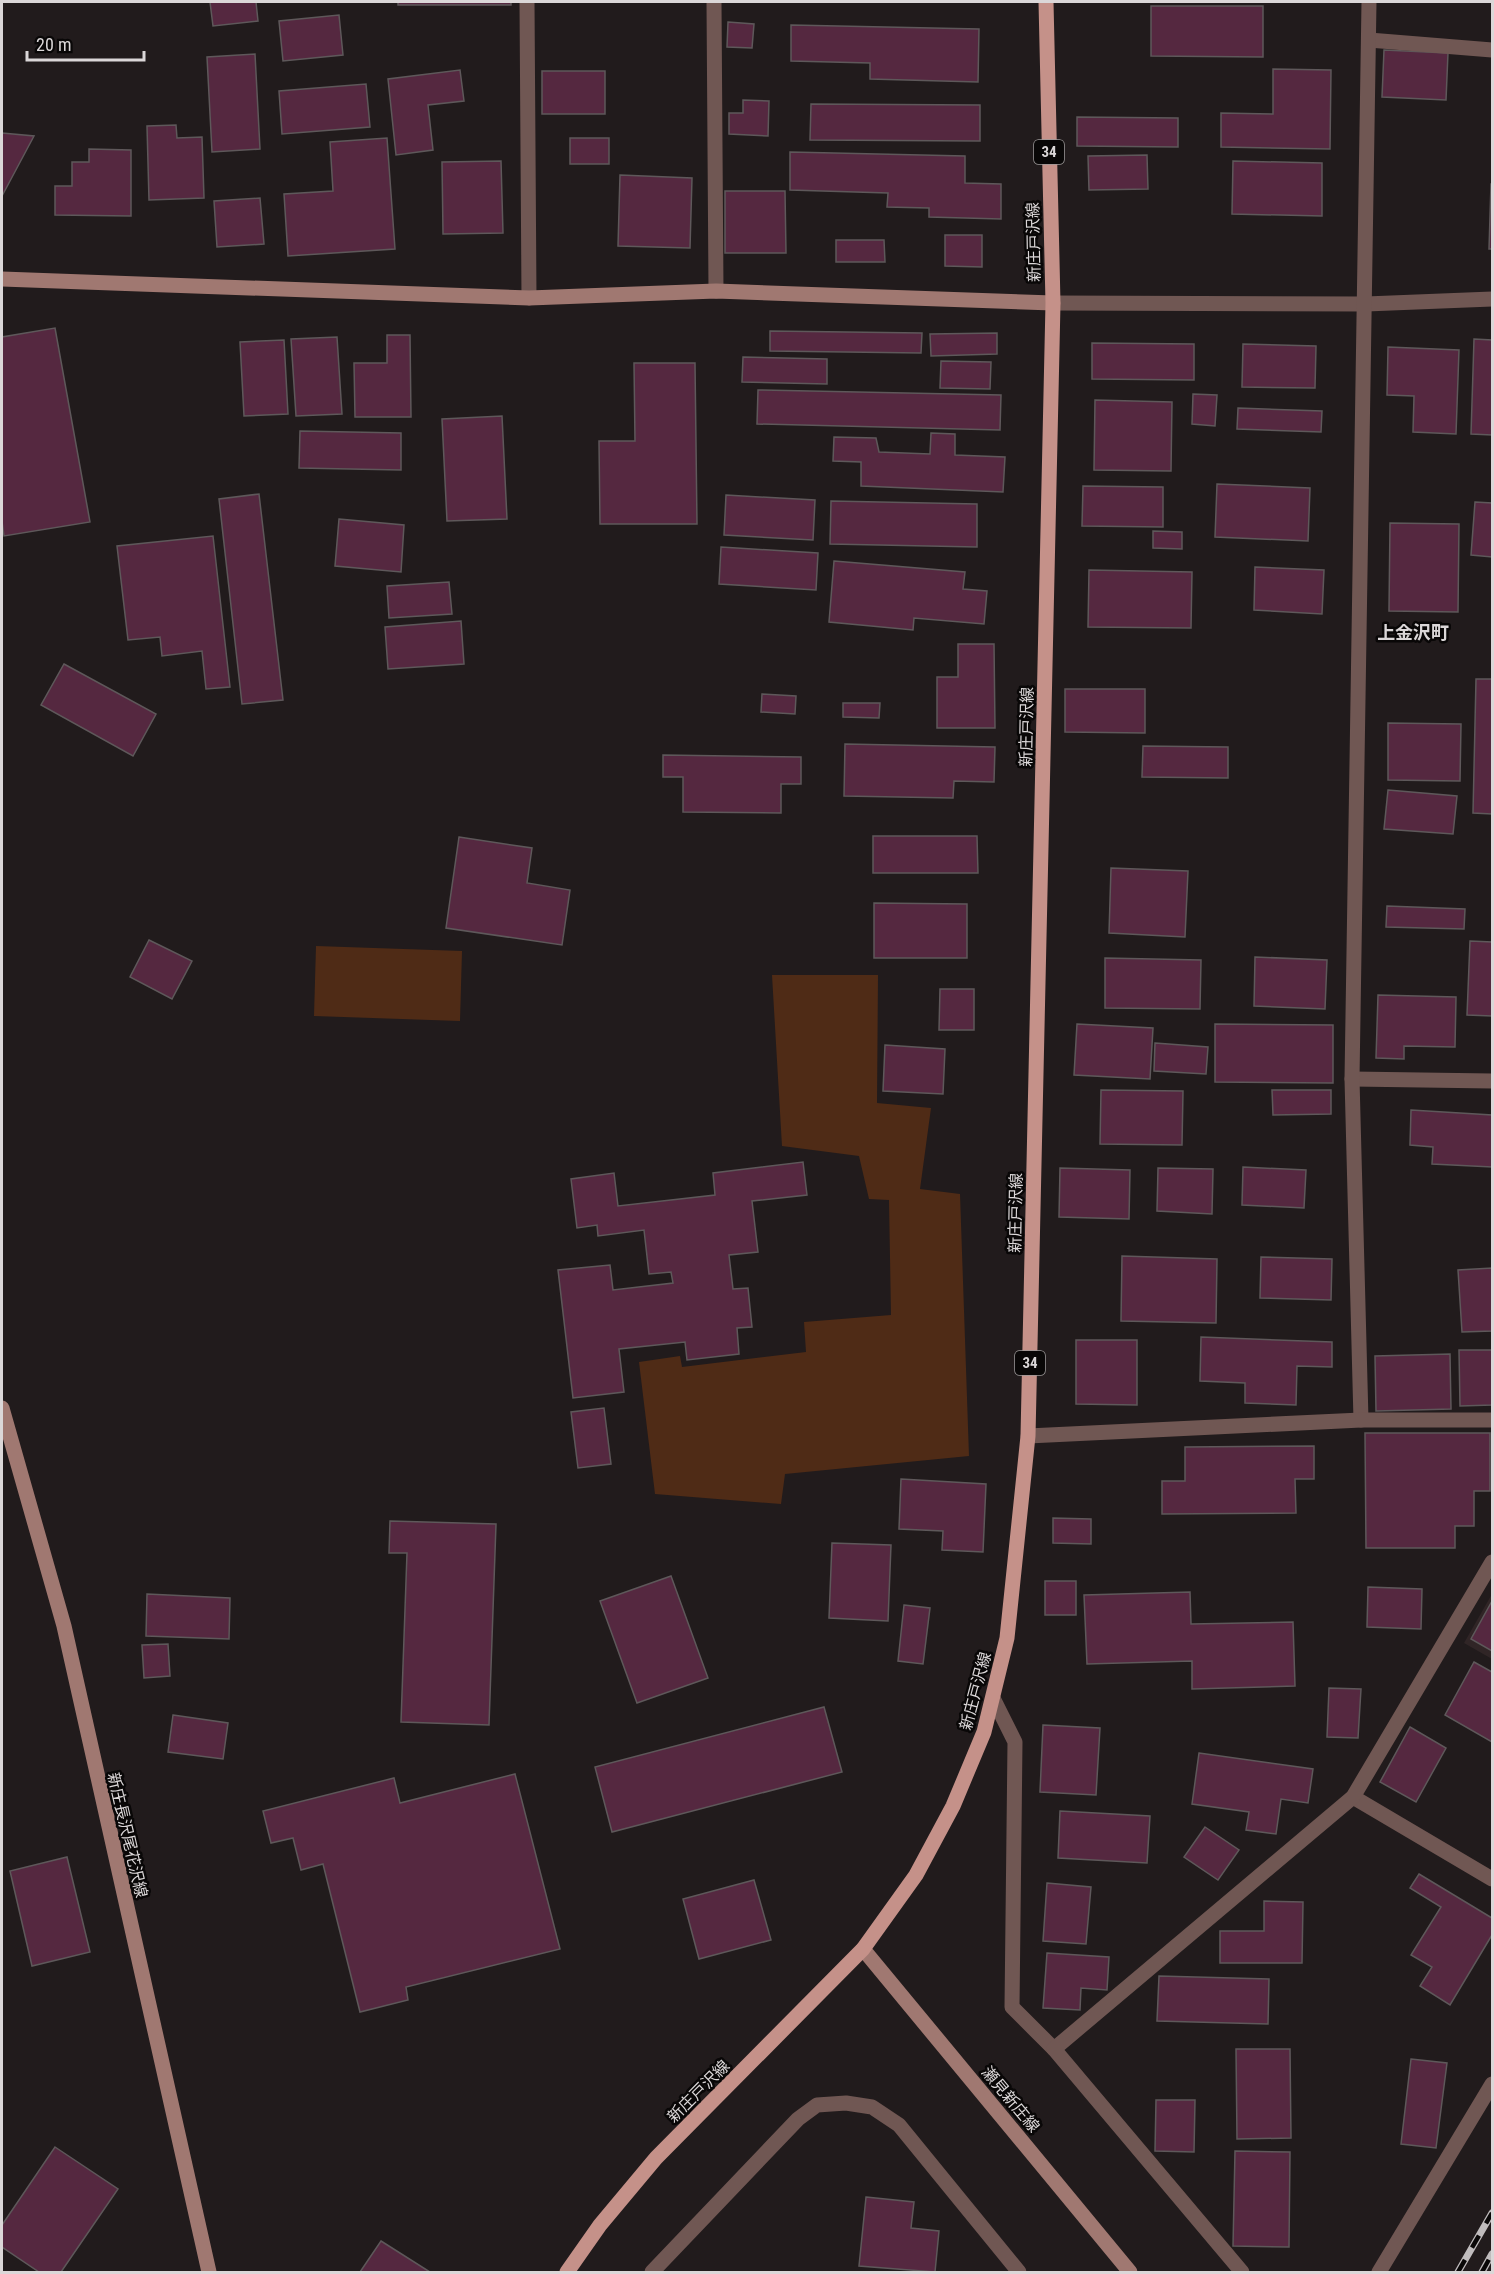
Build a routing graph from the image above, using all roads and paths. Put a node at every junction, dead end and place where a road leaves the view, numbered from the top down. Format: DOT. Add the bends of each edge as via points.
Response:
graph roads {
  1 [pos="527,2"];
  2 [pos="714,2"];
  3 [pos="1046,2"];
  4 [pos="1369,2"];
  5 [pos="1368,40"];
  6 [pos="1492,50"];
  7 [pos="2,279"];
  8 [pos="716,291"];
  9 [pos="528,298"];
  10 [pos="1492,299"];
  11 [pos="1053,303"];
  12 [pos="1366,304"];
  13 [pos="1352,1079"];
  14 [pos="1492,1081"];
  15 [pos="2,1408"];
  16 [pos="1360,1420"];
  17 [pos="1492,1420"];
  18 [pos="1028,1436"];
  19 [pos="1492,1562"];
  20 [pos="993,1698"];
  21 [pos="1353,1797"];
  22 [pos="1492,1879"];
  23 [pos="863,1949"];
  24 [pos="1054,2049"];
  25 [pos="1492,2084"];
  26 [pos="209,2272"];
  27 [pos="567,2272"];
  28 [pos="652,2272"];
  29 [pos="1019,2272"];
  30 [pos="1130,2272"];
  31 [pos="1242,2272"];
  32 [pos="1379,2272"];
  1 -- 9 [label="street"];
  2 -- 8 [label="street"];
  3 -- 11 [label="main road, 新庄戸沢線 / 34"];
  4 -- 5 [label="street"];
  5 -- 6 [label="street"];
  5 -- 12 [label="street"];
  7 -- 9 [label="main road"];
  8 -- 9 [label="main road"];
  8 -- 11 [label="main road"];
  10 -- 12 [label="street"];
  11 -- 12 [label="street"];
  11 -- 18 [label="main road, 新庄戸沢線 / 34"];
  12 -- 13 [label="street"];
  13 -- 14 [label="street"];
  13 -- 16 [label="street"];
  15 -- 26 [label="main road, 新庄長沢尾花沢線" via="64,1626"];
  16 -- 17 [label="street"];
  16 -- 18 [label="street"];
  18 -- 20 [label="main road, 新庄戸沢線 / 34" via="1007,1638"];
  19 -- 21 [label="street"];
  20 -- 23 [label="main road, 新庄戸沢線 / 34" via="984,1732 953,1806 916,1875"];
  20 -- 24 [label="street" via="1015,1742 1012,2007"];
  21 -- 22 [label="street"];
  21 -- 24 [label="street"];
  23 -- 27 [label="main road, 新庄戸沢線 / 34" via="656,2158 600,2224"];
  23 -- 30 [label="main road, 瀬見新庄線"];
  24 -- 31 [label="street"];
  25 -- 32 [label="street"];
  28 -- 29 [label="street" via="798,2119 817,2105 846,2103 872,2107 899,2126"];
}
